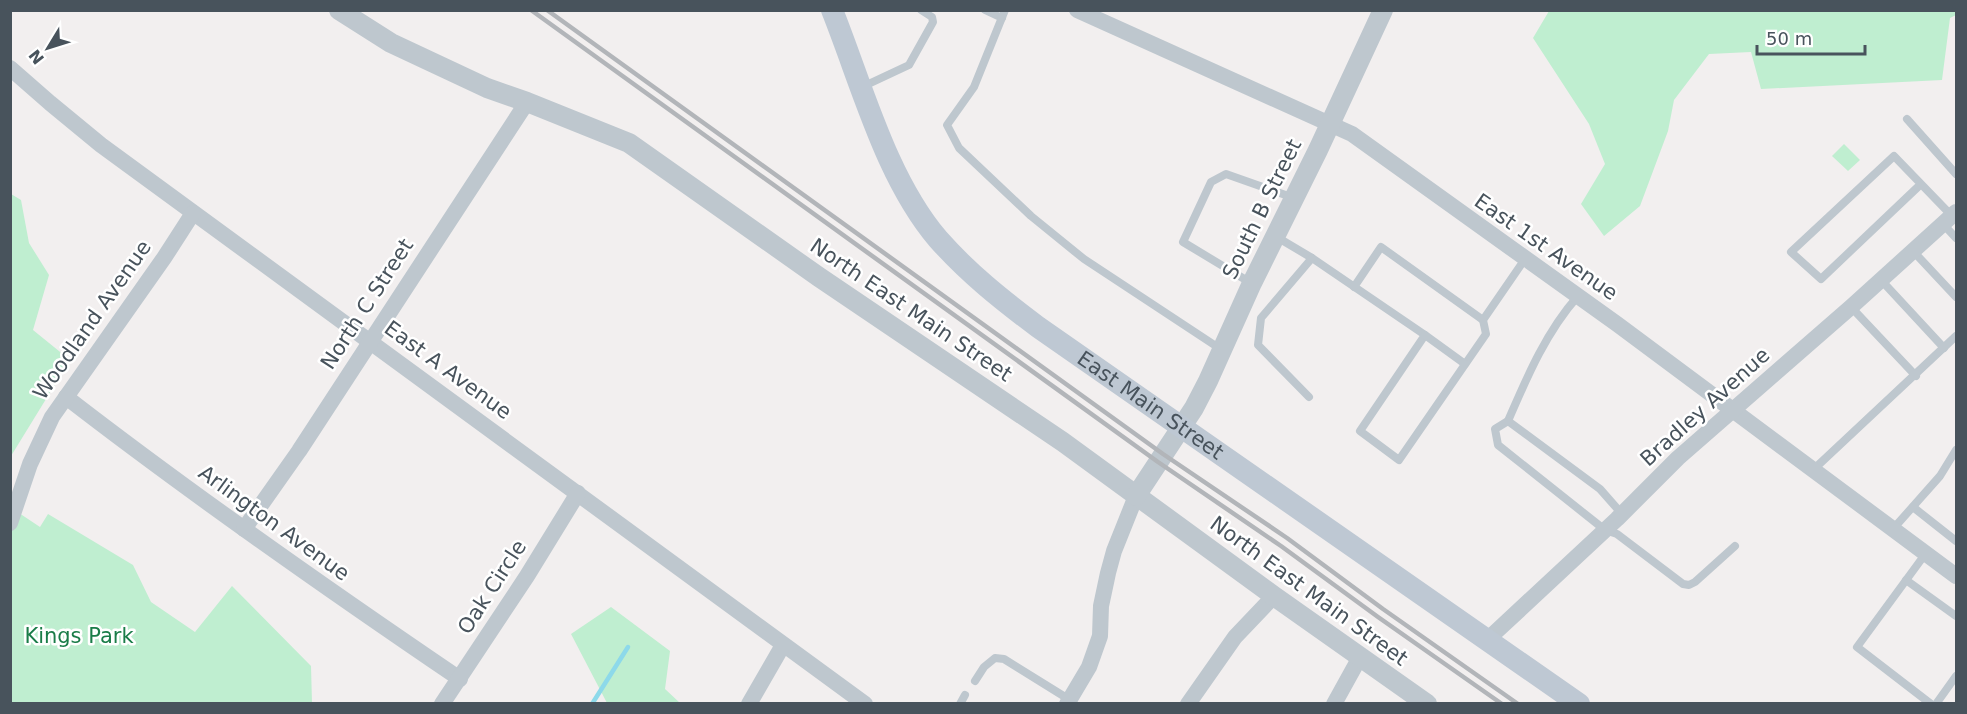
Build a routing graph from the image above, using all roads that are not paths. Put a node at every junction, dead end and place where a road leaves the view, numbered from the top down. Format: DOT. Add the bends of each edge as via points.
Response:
graph roads {
  1 [pos="339,10"];
  2 [pos="832,10"];
  3 [pos="921,10"];
  4 [pos="985,10"];
  5 [pos="1077,10"];
  6 [pos="1383,10"];
  7 [pos="1004,14"];
  8 [pos="10,68"];
  9 [pos="862,87"];
  10 [pos="527,102"];
  11 [pos="1907,119"];
  12 [pos="1330,124"];
  13 [pos="1956,174"];
  14 [pos="1921,184"];
  15 [pos="1294,198"];
  16 [pos="192,213"];
  17 [pos="1950,217"];
  18 [pos="1275,236"];
  19 [pos="1956,238"];
  20 [pos="1913,251"];
  21 [pos="1312,258"];
  22 [pos="1525,259"];
  23 [pos="1881,280"];
  24 [pos="1251,283"];
  25 [pos="1354,286"];
  26 [pos="1578,296"];
  27 [pos="1956,297"];
  28 [pos="1851,307"];
  29 [pos="1484,320"];
  30 [pos="1425,335"];
  31 [pos="1956,336"];
  32 [pos="369,341"];
  33 [pos="1944,348"];
  34 [pos="1222,350"];
  35 [pos="1466,364"];
  36 [pos="1916,376"];
  37 [pos="66,397"];
  38 [pos="1309,397"];
  39 [pos="1732,410"];
  40 [pos="1509,420"];
  41 [pos="1181,428"];
  42 [pos="1956,450"];
  43 [pos="1814,469"];
  44 [pos="578,493"];
  45 [pos="1136,496"];
  46 [pos="1913,507"];
  47 [pos="1622,514"];
  48 [pos="10,524"];
  49 [pos="244,529"];
  50 [pos="1893,529"];
  51 [pos="1605,530"];
  52 [pos="1956,541"];
  53 [pos="1735,546"];
  54 [pos="1926,553"];
  55 [pos="1956,576"];
  56 [pos="1906,580"];
  57 [pos="1274,596"];
  58 [pos="1956,616"];
  59 [pos="1487,640"];
  60 [pos="783,645"];
  61 [pos="1360,657"];
  62 [pos="1956,676"];
  63 [pos="460,679"];
  64 [pos="975,681"];
  65 [pos="965,695"];
  66 [pos="1068,702"];
  67 [pos="442,704"];
  68 [pos="749,704"];
  69 [pos="865,704"];
  70 [pos="960,704"];
  71 [pos="1188,704"];
  72 [pos="1334,704"];
  73 [pos="1427,704"];
  74 [pos="1579,704"];
  75 [pos="1931,704"];
  76 [pos="1936,704"];
  1 -- 10 [label="street, North East Main Street" via="391,43 487,88"];
  2 -- 9 [label="main road, East Main Street"];
  3 -- 9 [label="lane" via="933,22 909,65"];
  4 -- 7 [label="lane"];
  5 -- 12 [label="street, East 1st Avenue"];
  6 -- 12 [label="street, South B Street"];
  7 -- 34 [label="lane" via="974,87 947,125 959,148 1031,216 1084,259"];
  8 -- 16 [label="street, East A Avenue" via="101,145"];
  9 -- 41 [label="main road, East Main Street" via="915,207 958,260 993,293"];
  10 -- 32 [label="street, North C Street"];
  10 -- 45 [label="street, North East Main Street" via="629,143"];
  11 -- 13 [label="lane"];
  12 -- 15 [label="street, South B Street"];
  12 -- 22 [label="street, East 1st Avenue" via="1352,134"];
  14 -- 14 [label="lane" via="1894,156 1791,252 1821,279"];
  14 -- 17 [label="lane"];
  15 -- 18 [label="street, South B Street"];
  15 -- 24 [label="lane" via="1226,174 1211,182 1183,242"];
  16 -- 32 [label="street, East A Avenue"];
  16 -- 37 [label="street, Woodland Avenue"];
  17 -- 19 [label="lane"];
  17 -- 20 [label="street, Bradley Avenue"];
  18 -- 21 [label="lane"];
  18 -- 24 [label="street, South B Street"];
  20 -- 23 [label="street, Bradley Avenue"];
  20 -- 27 [label="lane"];
  21 -- 25 [label="lane"];
  21 -- 38 [label="lane" via="1261,318 1258,345"];
  22 -- 26 [label="street, East 1st Avenue"];
  22 -- 29 [label="lane"];
  23 -- 28 [label="street, Bradley Avenue"];
  23 -- 33 [label="lane"];
  24 -- 34 [label="street, South B Street"];
  25 -- 29 [label="lane" via="1381,247"];
  25 -- 30 [label="lane"];
  26 -- 39 [label="street, East 1st Avenue"];
  26 -- 40 [label="lane" via="1540,352"];
  28 -- 36 [label="lane"];
  28 -- 39 [label="street, Bradley Avenue"];
  29 -- 35 [label="lane" via="1486,334"];
  30 -- 35 [label="lane"];
  30 -- 35 [label="lane" via="1360,431 1399,460"];
  31 -- 33 [label="lane"];
  32 -- 44 [label="street, East A Avenue"];
  32 -- 49 [label="street, North C Street"];
  33 -- 36 [label="lane"];
  34 -- 41 [label="street, South B Street"];
  36 -- 43 [label="lane"];
  37 -- 48 [label="street, Woodland Avenue" via="30,464"];
  37 -- 49 [label="street, Arlington Avenue"];
  39 -- 43 [label="street, East 1st Avenue"];
  39 -- 47 [label="street, Bradley Avenue"];
  40 -- 47 [label="lane" via="1600,489"];
  40 -- 51 [label="lane" via="1495,429 1498,444"];
  41 -- 45 [label="street, South B Street"];
  41 -- 59 [label="main road, East Main Street"];
  42 -- 46 [label="lane" via="1940,477"];
  43 -- 50 [label="street, East 1st Avenue"];
  44 -- 60 [label="street, East A Avenue"];
  44 -- 63 [label="street, Oak Circle"];
  45 -- 57 [label="street, North East Main Street"];
  45 -- 66 [label="street" via="1108,573 1100,636 1089,667"];
  46 -- 50 [label="lane"];
  46 -- 52 [label="lane"];
  47 -- 51 [label="street, Bradley Avenue"];
  49 -- 63 [label="street, Arlington Avenue"];
  50 -- 54 [label="street, East 1st Avenue"];
  51 -- 53 [label="lane" via="1617,534 1689,585"];
  51 -- 59 [label="street, Bradley Avenue"];
  54 -- 55 [label="street, East 1st Avenue"];
  54 -- 56 [label="lane"];
  56 -- 58 [label="lane"];
  56 -- 75 [label="lane" via="1857,647"];
  57 -- 61 [label="street, North East Main Street"];
  57 -- 71 [label="street" via="1235,637"];
  59 -- 74 [label="main road, East Main Street"];
  60 -- 68 [label="street"];
  60 -- 69 [label="street, East A Avenue"];
  61 -- 72 [label="street"];
  61 -- 73 [label="street, North East Main Street"];
  62 -- 76 [label="lane"];
  63 -- 67 [label="street, Oak Circle"];
  64 -- 66 [label="lane" via="995,658 1004,659"];
  65 -- 70 [label="lane"];
}
